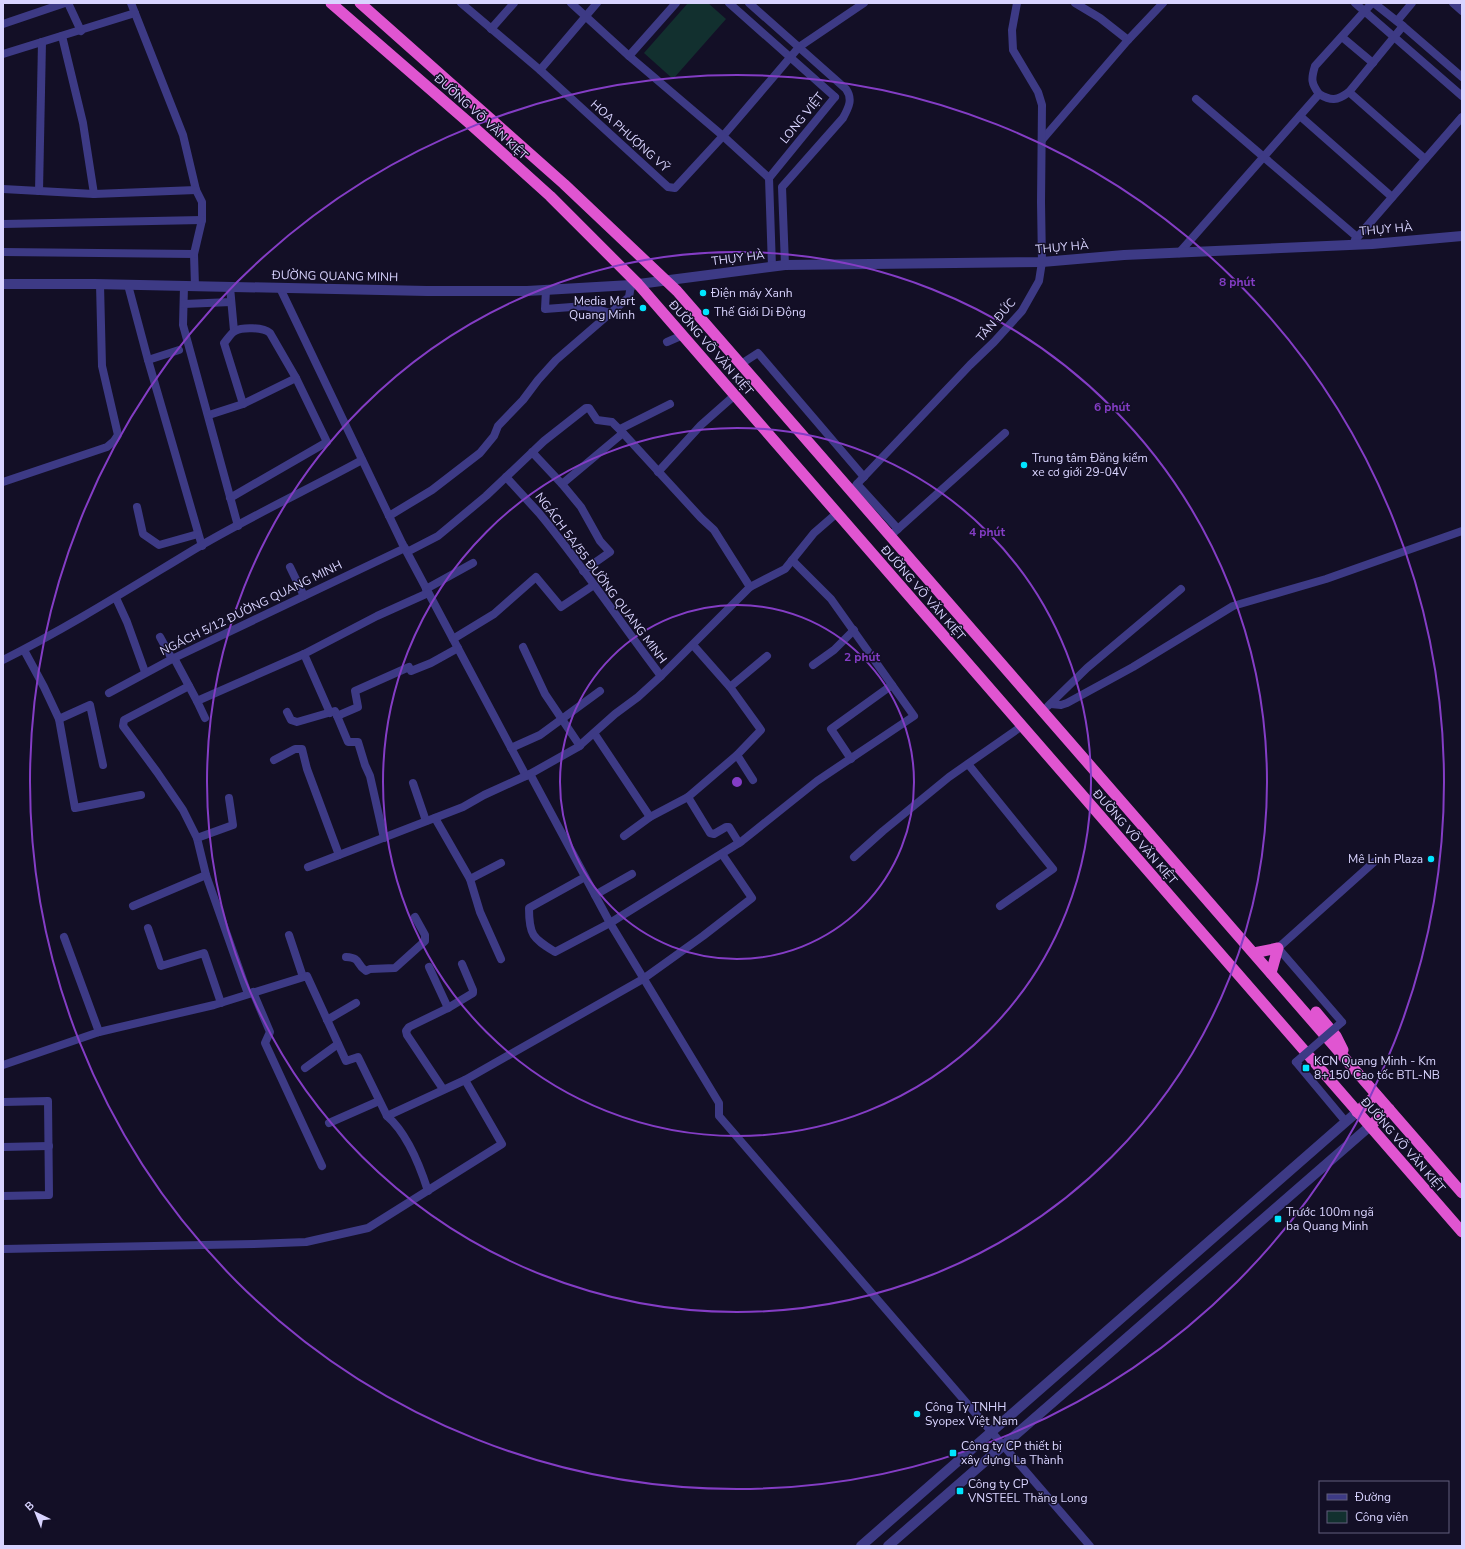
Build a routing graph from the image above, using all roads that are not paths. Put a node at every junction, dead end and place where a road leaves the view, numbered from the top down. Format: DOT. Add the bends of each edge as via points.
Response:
graph roads {
  1 [pos="67,3"];
  2 [pos="131,3"];
  3 [pos="331,3"];
  4 [pos="360,3"];
  5 [pos="461,3"];
  6 [pos="514,3"];
  7 [pos="571,3"];
  8 [pos="597,3"];
  9 [pos="676,3"];
  10 [pos="729,3"];
  11 [pos="749,3"];
  12 [pos="864,3"];
  13 [pos="1017,3"];
  14 [pos="1075,3"];
  15 [pos="1163,3"];
  16 [pos="1355,3"];
  17 [pos="1412,3"];
  18 [pos="1453,3"];
  19 [pos="1378,4"];
  20 [pos="1462,11"];
  21 [pos="1365,12"];
  22 [pos="135,13"];
  23 [pos="586,16"];
  24 [pos="1400,23"];
  25 [pos="3,24"];
  26 [pos="491,29"];
  27 [pos="81,30"];
  28 [pos="62,36"];
  29 [pos="1342,37"];
  30 [pos="1393,38"];
  31 [pos="1128,40"];
  32 [pos="42,42"];
  33 [pos="799,47"];
  34 [pos="3,54"];
  35 [pos="629,56"];
  36 [pos="790,56"];
  37 [pos="1373,63"];
  38 [pos="540,70"];
  39 [pos="1462,77"];
  40 [pos="1348,92"];
  41 [pos="1319,94"];
  42 [pos="1462,96"];
  43 [pos="835,97"];
  44 [pos="851,99"];
  45 [pos="1196,99"];
  46 [pos="1300,116"];
  47 [pos="1462,117"];
  48 [pos="723,136"];
  49 [pos="1042,140"];
  50 [pos="1263,158"];
  51 [pos="1426,159"];
  52 [pos="769,178"];
  53 [pos="3,189"];
  54 [pos="196,190"];
  55 [pos="39,191"];
  56 [pos="94,194"];
  57 [pos="1392,197"];
  58 [pos="202,220"];
  59 [pos="3,224"];
  60 [pos="1462,236"];
  61 [pos="1354,241"];
  62 [pos="3,252"];
  63 [pos="1179,253"];
  64 [pos="194,254"];
  65 [pos="1042,262"];
  66 [pos="785,265"];
  67 [pos="772,266"];
  68 [pos="665,280"];
  69 [pos="3,284"];
  70 [pos="100,284"];
  71 [pos="128,285"];
  72 [pos="635,285"];
  73 [pos="184,286"];
  74 [pos="195,286"];
  75 [pos="230,287"];
  76 [pos="280,288"];
  77 [pos="546,290"];
  78 [pos="231,302"];
  79 [pos="184,304"];
  80 [pos="611,313"];
  81 [pos="234,331"];
  82 [pos="683,335"];
  83 [pos="667,342"];
  84 [pos="179,350"];
  85 [pos="148,360"];
  86 [pos="741,364"];
  87 [pos="296,378"];
  88 [pos="735,395"];
  89 [pos="243,404"];
  90 [pos="670,404"];
  91 [pos="209,415"];
  92 [pos="621,431"];
  93 [pos="1005,434"];
  94 [pos="532,452"];
  95 [pos="362,460"];
  96 [pos="658,472"];
  97 [pos="506,477"];
  98 [pos="864,477"];
  99 [pos="3,482"];
  100 [pos="562,484"];
  101 [pos="854,487"];
  102 [pos="230,498"];
  103 [pos="137,507"];
  104 [pos="837,513"];
  105 [pos="389,516"];
  106 [pos="238,526"];
  107 [pos="1462,531"];
  108 [pos="894,532"];
  109 [pos="198,534"];
  110 [pos="202,546"];
  111 [pos="406,550"];
  112 [pos="792,560"];
  113 [pos="473,563"];
  114 [pos="290,568"];
  115 [pos="583,571"];
  116 [pos="594,585"];
  117 [pos="750,587"];
  118 [pos="1181,589"];
  119 [pos="427,591"];
  120 [pos="304,596"];
  121 [pos="116,598"];
  122 [pos="854,630"];
  123 [pos="160,636"];
  124 [pos="453,639"];
  125 [pos="693,646"];
  126 [pos="523,647"];
  127 [pos="458,648"];
  128 [pos="24,650"];
  129 [pos="304,654"];
  130 [pos="767,656"];
  131 [pos="173,658"];
  132 [pos="3,660"];
  133 [pos="813,665"];
  134 [pos="145,672"];
  135 [pos="661,676"];
  136 [pos="892,685"];
  137 [pos="189,686"];
  138 [pos="730,687"];
  139 [pos="600,691"];
  140 [pos="109,693"];
  141 [pos="197,701"];
  142 [pos="1047,707"];
  143 [pos="287,712"];
  144 [pos="333,714"];
  145 [pos="205,718"];
  146 [pos="59,719"];
  147 [pos="562,720"];
  148 [pos="1022,726"];
  149 [pos="594,733"];
  150 [pos="580,746"];
  151 [pos="511,748"];
  152 [pos="737,755"];
  153 [pos="851,759"];
  154 [pos="274,760"];
  155 [pos="968,764"];
  156 [pos="103,766"];
  157 [pos="528,775"];
  158 [pos="753,780"];
  159 [pos="413,783"];
  160 [pos="142,795"];
  161 [pos="688,796"];
  162 [pos="229,798"];
  163 [pos="650,817"];
  164 [pos="435,818"];
  165 [pos="426,822"];
  166 [pos="624,836"];
  167 [pos="197,838"];
  168 [pos="384,838"];
  169 [pos="739,843"];
  170 [pos="722,854"];
  171 [pos="339,856"];
  172 [pos="854,857"];
  173 [pos="1374,862"];
  174 [pos="501,863"];
  175 [pos="308,867"];
  176 [pos="632,874"];
  177 [pos="206,875"];
  178 [pos="586,877"];
  179 [pos="470,879"];
  180 [pos="595,895"];
  181 [pos="133,906"];
  182 [pos="1000,906"];
  183 [pos="415,917"];
  184 [pos="610,923"];
  185 [pos="148,928"];
  186 [pos="289,935"];
  187 [pos="64,937"];
  188 [pos="1278,948"];
  189 [pos="1258,952"];
  190 [pos="346,957"];
  191 [pos="501,959"];
  192 [pos="462,964"];
  193 [pos="429,967"];
  194 [pos="1272,968"];
  195 [pos="303,977"];
  196 [pos="643,979"];
  197 [pos="250,993"];
  198 [pos="220,1003"];
  199 [pos="356,1003"];
  200 [pos="448,1008"];
  201 [pos="327,1020"];
  202 [pos="99,1032"];
  203 [pos="338,1044"];
  204 [pos="3,1065"];
  205 [pos="305,1068"];
  206 [pos="465,1080"];
  207 [pos="443,1089"];
  208 [pos="1376,1094"];
  209 [pos="379,1101"];
  210 [pos="3,1102"];
  211 [pos="1389,1109"];
  212 [pos="1357,1112"];
  213 [pos="387,1116"];
  214 [pos="1346,1122"];
  215 [pos="329,1123"];
  216 [pos="1370,1126"];
  217 [pos="1359,1136"];
  218 [pos="49,1146"];
  219 [pos="3,1147"];
  220 [pos="322,1166"];
  221 [pos="428,1191"];
  222 [pos="1462,1194"];
  223 [pos="3,1196"];
  224 [pos="1462,1232"];
  225 [pos="3,1249"];
  226 [pos="992,1432"];
  227 [pos="1004,1444"];
  228 [pos="862,1546"];
  229 [pos="888,1546"];
  230 [pos="1090,1546"];
  1 -- 25 [label="street"];
  1 -- 27 [label="street"];
  2 -- 22 [label="street"];
  3 -- 72 [label="highway, ĐƯỜNG VÕ VĂN KIỆT" via="550,196"];
  4 -- 68 [label="highway, ĐƯỜNG VÕ VĂN KIỆT" via="564,184"];
  5 -- 26 [label="street, HOA PHƯỢNG VỸ"];
  6 -- 26 [label="street"];
  7 -- 23 [label="street"];
  8 -- 23 [label="street"];
  9 -- 35 [label="street"];
  10 -- 36 [label="street, LONG VIỆT"];
  11 -- 33 [label="street"];
  12 -- 33 [label="street, HOA PHƯỢNG VỸ"];
  13 -- 49 [label="street, TÂN ĐỨC" via="1012,44 1038,92 1042,105"];
  14 -- 31 [label="street" via="1100,18"];
  15 -- 31 [label="street"];
  16 -- 21 [label="street"];
  17 -- 24 [label="street"];
  18 -- 20 [label="street"];
  19 -- 21 [label="street"];
  19 -- 24 [label="street"];
  21 -- 29 [label="street"];
  21 -- 30 [label="street"];
  22 -- 27 [label="street"];
  22 -- 54 [label="street" via="182,135"];
  23 -- 35 [label="street"];
  23 -- 38 [label="street"];
  24 -- 30 [label="street"];
  24 -- 39 [label="street"];
  26 -- 38 [label="street, HOA PHƯỢNG VỸ"];
  27 -- 28 [label="street"];
  28 -- 32 [label="street"];
  28 -- 56 [label="street" via="83,123"];
  29 -- 37 [label="street"];
  29 -- 41 [label="street" via="1315,66 1313,86"];
  30 -- 37 [label="street"];
  30 -- 42 [label="street"];
  31 -- 49 [label="street"];
  32 -- 34 [label="street"];
  32 -- 55 [label="street"];
  33 -- 36 [label="street, HOA PHƯỢNG VỸ"];
  33 -- 44 [label="street" via="846,89"];
  35 -- 48 [label="street"];
  36 -- 43 [label="street, LONG VIỆT"];
  36 -- 48 [label="street, HOA PHƯỢNG VỸ"];
  37 -- 40 [label="street"];
  38 -- 48 [label="street, HOA PHƯỢNG VỸ" via="668,187 675,188"];
  40 -- 41 [label="street" via="1341,98 1328,99"];
  40 -- 51 [label="street"];
  41 -- 46 [label="street"];
  43 -- 44 [label="street"];
  43 -- 52 [label="street, LONG VIỆT"];
  44 -- 66 [label="street" via="843,118 782,187"];
  45 -- 50 [label="street"];
  46 -- 50 [label="street"];
  46 -- 57 [label="street"];
  47 -- 51 [label="street"];
  48 -- 52 [label="street"];
  49 -- 65 [label="street, TÂN ĐỨC"];
  50 -- 61 [label="street"];
  50 -- 63 [label="street"];
  51 -- 57 [label="street"];
  52 -- 67 [label="street"];
  53 -- 55 [label="street"];
  54 -- 56 [label="street"];
  54 -- 58 [label="street" via="202,202"];
  55 -- 56 [label="street"];
  57 -- 61 [label="street"];
  58 -- 59 [label="street"];
  58 -- 64 [label="street"];
  60 -- 61 [label="street, THỤY HÀ"];
  61 -- 63 [label="street, THỤY HÀ"];
  62 -- 64 [label="street"];
  63 -- 65 [label="street, THỤY HÀ"];
  64 -- 74 [label="street"];
  65 -- 66 [label="street, THỤY HÀ"];
  65 -- 98 [label="street, TÂN ĐỨC" via="1039,281 1022,311"];
  66 -- 67 [label="street, THỤY HÀ"];
  67 -- 68 [label="street, THỤY HÀ"];
  68 -- 72 [label="street, ĐƯỜNG QUANG MINH"];
  68 -- 86 [label="highway, ĐƯỜNG VÕ VĂN KIỆT"];
  69 -- 70 [label="street, ĐƯỜNG QUANG MINH"];
  70 -- 71 [label="street, ĐƯỜNG QUANG MINH"];
  70 -- 99 [label="street" via="102,366 118,435 107,447"];
  71 -- 73 [label="street, ĐƯỜNG QUANG MINH"];
  71 -- 85 [label="street"];
  72 -- 77 [label="street, ĐƯỜNG QUANG MINH"];
  72 -- 80 [label="street" via="629,297"];
  72 -- 82 [label="highway, ĐƯỜNG VÕ VĂN KIỆT"];
  73 -- 74 [label="street, ĐƯỜNG QUANG MINH"];
  73 -- 79 [label="street"];
  74 -- 75 [label="street, ĐƯỜNG QUANG MINH"];
  75 -- 76 [label="street, ĐƯỜNG QUANG MINH"];
  75 -- 78 [label="street"];
  76 -- 77 [label="street, ĐƯỜNG QUANG MINH"];
  76 -- 95 [label="street"];
  77 -- 80 [label="street" via="545,309 585,306"];
  78 -- 79 [label="street"];
  78 -- 81 [label="street"];
  79 -- 91 [label="street" via="184,325"];
  80 -- 105 [label="street" via="575,343 538,380 498,426 494,436 480,453 432,490"];
  81 -- 87 [label="street" via="267,331"];
  81 -- 89 [label="street" via="224,343"];
  82 -- 83 [label="street"];
  82 -- 88 [label="highway, ĐƯỜNG VÕ VĂN KIỆT"];
  84 -- 85 [label="street"];
  85 -- 109 [label="street"];
  86 -- 98 [label="street" via="758,353"];
  86 -- 101 [label="highway, ĐƯỜNG VÕ VĂN KIỆT"];
  87 -- 89 [label="street"];
  87 -- 102 [label="street" via="327,442"];
  88 -- 96 [label="street" via="701,425"];
  88 -- 104 [label="highway, ĐƯỜNG VÕ VĂN KIỆT"];
  89 -- 91 [label="street"];
  90 -- 92 [label="street"];
  91 -- 102 [label="street"];
  92 -- 94 [label="street, NGÁCH 5/12 ĐƯỜNG QUANG MINH" via="612,422 596,420 586,408"];
  92 -- 96 [label="street"];
  92 -- 100 [label="street"];
  93 -- 108 [label="street"];
  94 -- 97 [label="street, NGÁCH 5/12 ĐƯỜNG QUANG MINH"];
  94 -- 100 [label="street"];
  95 -- 105 [label="street"];
  95 -- 106 [label="street"];
  96 -- 117 [label="street" via="714,530"];
  97 -- 111 [label="street, NGÁCH 5/12 ĐƯỜNG QUANG MINH" via="438,536"];
  97 -- 115 [label="street, NGÁCH 5A/55 ĐƯỜNG QUANG MINH"];
  98 -- 101 [label="street, TÂN ĐỨC"];
  100 -- 115 [label="street" via="581,507 600,541 610,552"];
  101 -- 108 [label="highway, ĐƯỜNG VÕ VĂN KIỆT"];
  102 -- 106 [label="street"];
  103 -- 109 [label="street" via="143,534 158,545"];
  104 -- 112 [label="street" via="814,533"];
  104 -- 148 [label="highway, ĐƯỜNG VÕ VĂN KIỆT"];
  105 -- 111 [label="street"];
  106 -- 110 [label="street"];
  107 -- 142 [label="street" via="1326,578 1233,606 1068,703"];
  108 -- 142 [label="highway, ĐƯỜNG VÕ VĂN KIỆT"];
  109 -- 110 [label="street"];
  110 -- 121 [label="street"];
  111 -- 119 [label="street"];
  111 -- 120 [label="street, NGÁCH 5/12 ĐƯỜNG QUANG MINH"];
  112 -- 117 [label="street" via="785,569"];
  112 -- 122 [label="street" via="831,598"];
  113 -- 119 [label="street"];
  114 -- 120 [label="street"];
  115 -- 116 [label="street, NGÁCH 5A/55 ĐƯỜNG QUANG MINH"];
  116 -- 124 [label="street" via="561,607 536,577 494,614"];
  116 -- 135 [label="street, NGÁCH 5A/55 ĐƯỜNG QUANG MINH"];
  117 -- 125 [label="street"];
  118 -- 142 [label="street" via="1087,668"];
  119 -- 124 [label="street"];
  119 -- 129 [label="street"];
  120 -- 131 [label="street, NGÁCH 5/12 ĐƯỜNG QUANG MINH"];
  121 -- 128 [label="street"];
  121 -- 134 [label="street"];
  122 -- 133 [label="street" via="834,650"];
  122 -- 136 [label="street"];
  123 -- 131 [label="street"];
  124 -- 127 [label="street"];
  125 -- 135 [label="street"];
  125 -- 138 [label="street"];
  126 -- 147 [label="street"];
  127 -- 144 [label="street" via="431,663 411,671 408,667 355,691 358,707"];
  127 -- 151 [label="street"];
  128 -- 132 [label="street"];
  128 -- 146 [label="street"];
  129 -- 141 [label="street"];
  129 -- 144 [label="street"];
  130 -- 138 [label="street"];
  131 -- 134 [label="street, NGÁCH 5/12 ĐƯỜNG QUANG MINH"];
  131 -- 137 [label="street"];
  134 -- 140 [label="street, NGÁCH 5/12 ĐƯỜNG QUANG MINH"];
  135 -- 149 [label="street"];
  136 -- 153 [label="street" via="831,729"];
  136 -- 153 [label="street" via="914,716"];
  137 -- 141 [label="street"];
  137 -- 167 [label="street" via="122,723 182,810"];
  138 -- 152 [label="street" via="761,730"];
  139 -- 147 [label="street"];
  141 -- 145 [label="street"];
  142 -- 189 [label="highway, ĐƯỜNG VÕ VĂN KIỆT" via="1152,836"];
  143 -- 144 [label="street" via="291,720 297,722"];
  144 -- 168 [label="street" via="348,742 358,742 370,776"];
  146 -- 156 [label="street" via="90,705"];
  146 -- 160 [label="street" via="75,808"];
  147 -- 150 [label="street"];
  147 -- 151 [label="street" via="540,735"];
  148 -- 155 [label="street"];
  148 -- 212 [label="highway, ĐƯỜNG VÕ VĂN KIỆT"];
  149 -- 150 [label="street"];
  149 -- 163 [label="street"];
  150 -- 157 [label="street"];
  151 -- 157 [label="street"];
  152 -- 158 [label="street"];
  152 -- 161 [label="street"];
  153 -- 169 [label="street" via="817,781"];
  154 -- 171 [label="street" via="295,749 302,749"];
  155 -- 172 [label="street"];
  155 -- 182 [label="street" via="1053,869"];
  157 -- 164 [label="street"];
  157 -- 178 [label="street"];
  159 -- 165 [label="street"];
  161 -- 163 [label="street"];
  161 -- 169 [label="street" via="710,833 714,834 729,827"];
  162 -- 167 [label="street" via="233,825"];
  163 -- 166 [label="street"];
  164 -- 165 [label="street"];
  164 -- 179 [label="street"];
  165 -- 168 [label="street"];
  167 -- 177 [label="street"];
  168 -- 171 [label="street"];
  169 -- 170 [label="street"];
  170 -- 184 [label="street"];
  170 -- 196 [label="street" via="752,898"];
  171 -- 175 [label="street"];
  173 -- 188 [label="street"];
  174 -- 179 [label="street"];
  176 -- 180 [label="street"];
  177 -- 181 [label="street"];
  177 -- 197 [label="street"];
  178 -- 180 [label="street"];
  178 -- 184 [label="street" via="529,908 529,923 535,939 555,952"];
  179 -- 191 [label="street" via="480,912"];
  180 -- 184 [label="street"];
  183 -- 190 [label="street" via="425,935 425,941 399,966 366,971 354,958"];
  184 -- 196 [label="street"];
  185 -- 198 [label="street" via="162,966 204,953"];
  186 -- 195 [label="street"];
  187 -- 202 [label="street"];
  188 -- 189 [label="highway"];
  188 -- 194 [label="highway"];
  188 -- 214 [label="street, bridge" via="1342,1022 1296,1062"];
  189 -- 194 [label="highway, ĐƯỜNG VÕ VĂN KIỆT"];
  192 -- 200 [label="street" via="473,990"];
  193 -- 200 [label="street"];
  194 -- 208 [label="highway, ĐƯỜNG VÕ VĂN KIỆT"];
  195 -- 197 [label="street"];
  195 -- 201 [label="street" via="307,976"];
  196 -- 206 [label="street"];
  196 -- 226 [label="street" via="718,1103 720,1116"];
  197 -- 198 [label="street"];
  197 -- 220 [label="street" via="270,1032 265,1043"];
  198 -- 202 [label="street"];
  199 -- 201 [label="street"];
  200 -- 207 [label="street" via="406,1031"];
  201 -- 203 [label="street"];
  202 -- 204 [label="street"];
  203 -- 205 [label="street"];
  203 -- 209 [label="street" via="346,1061 358,1057"];
  206 -- 207 [label="street"];
  206 -- 221 [label="street" via="502,1144"];
  207 -- 213 [label="street"];
  208 -- 211 [label="highway, ĐƯỜNG VÕ VĂN KIỆT"];
  208 -- 212 [label="highway"];
  209 -- 213 [label="street"];
  209 -- 215 [label="street"];
  210 -- 218 [label="street" via="48,1101"];
  211 -- 216 [label="highway"];
  211 -- 222 [label="highway, ĐƯỜNG VÕ VĂN KIỆT"];
  212 -- 214 [label="street"];
  212 -- 216 [label="highway, ĐƯỜNG VÕ VĂN KIỆT"];
  213 -- 221 [label="street" via="415,1156"];
  214 -- 217 [label="street"];
  214 -- 226 [label="street"];
  216 -- 217 [label="street"];
  216 -- 224 [label="highway, ĐƯỜNG VÕ VĂN KIỆT"];
  217 -- 227 [label="street"];
  218 -- 219 [label="street"];
  218 -- 223 [label="street" via="49,1195"];
  221 -- 225 [label="street" via="368,1228 306,1242"];
  226 -- 227 [label="street"];
  226 -- 228 [label="street"];
  227 -- 229 [label="street"];
  227 -- 230 [label="street"];
}
